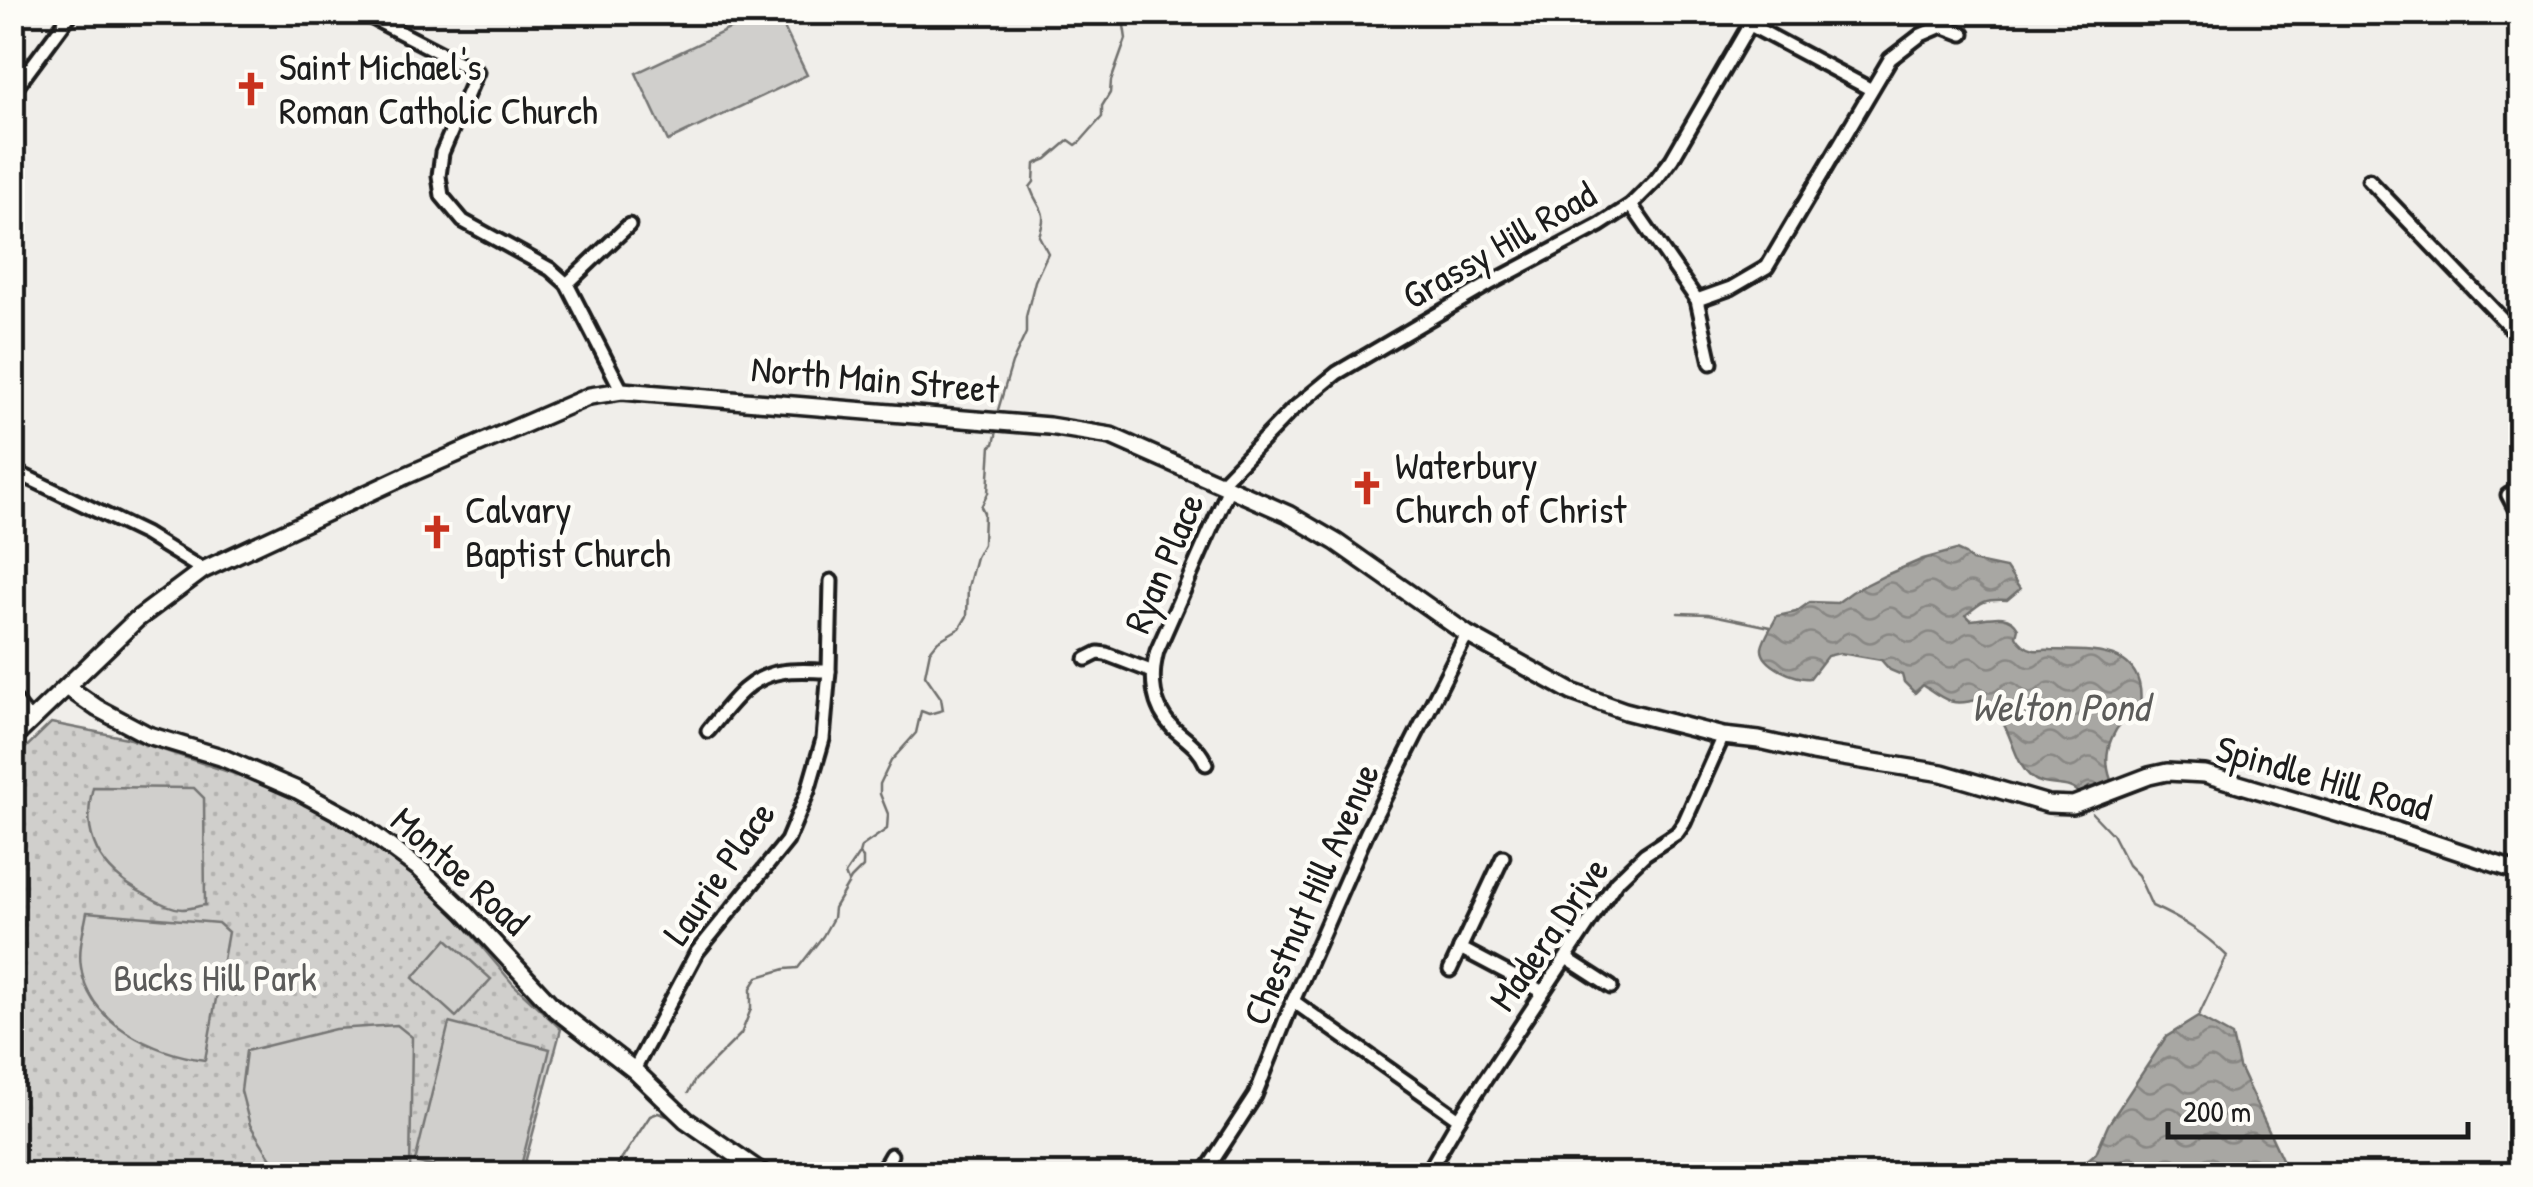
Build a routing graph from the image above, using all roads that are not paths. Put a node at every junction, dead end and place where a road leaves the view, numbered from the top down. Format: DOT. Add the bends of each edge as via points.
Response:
graph roads {
  1 [pos="72,12"];
  2 [pos="361,12"];
  3 [pos="1758,12"];
  4 [pos="1750,25"];
  5 [pos="1963,34"];
  6 [pos="1870,89"];
  7 [pos="12,93"];
  8 [pos="2369,180"];
  9 [pos="1630,205"];
  10 [pos="629,224"];
  11 [pos="568,284"];
  12 [pos="1697,300"];
  13 [pos="2520,321"];
  14 [pos="1711,363"];
  15 [pos="622,392"];
  16 [pos="12,470"];
  17 [pos="1224,486"];
  18 [pos="2520,490"];
  19 [pos="2520,518"];
  20 [pos="203,570"];
  21 [pos="830,580"];
  22 [pos="1467,634"];
  23 [pos="1086,659"];
  24 [pos="829,671"];
  25 [pos="1153,672"];
  26 [pos="67,687"];
  27 [pos="12,696"];
  28 [pos="31,721"];
  29 [pos="708,730"];
  30 [pos="1723,736"];
  31 [pos="12,739"];
  32 [pos="1759,740"];
  33 [pos="1206,764"];
  34 [pos="1503,857"];
  35 [pos="2520,872"];
  36 [pos="1460,948"];
  37 [pos="1566,958"];
  38 [pos="1450,970"];
  39 [pos="1610,987"];
  40 [pos="1543,992"];
  41 [pos="1293,1001"];
  42 [pos="634,1070"];
  43 [pos="1459,1119"];
  44 [pos="890,1155"];
  45 [pos="764,1174"];
  46 [pos="880,1174"];
  47 [pos="1204,1174"];
  48 [pos="1427,1174"];
  1 -- 7 [label="street"];
  2 -- 11 [label="street" via="477,72 442,152 442,196 462,220"];
  3 -- 4 [label="street, Grassy Hill Road"];
  4 -- 6 [label="street"];
  4 -- 9 [label="street, Grassy Hill Road" via="1672,159"];
  5 -- 6 [label="street" via="1942,26 1921,35 1890,59"];
  6 -- 12 [label="street" via="1767,266"];
  8 -- 13 [label="street" via="2510,327"];
  9 -- 12 [label="street"];
  9 -- 17 [label="street, Grassy Hill Road" via="1337,373"];
  10 -- 11 [label="street"];
  11 -- 15 [label="street"];
  12 -- 14 [label="street"];
  15 -- 17 [label="main road, North Main Street" via="1049,426 1111,436"];
  15 -- 20 [label="main road, North Main Street" via="590,396"];
  16 -- 20 [label="street"];
  17 -- 22 [label="main road, North Main Street" via="1336,542"];
  17 -- 25 [label="street, Ryan Place"];
  18 -- 19 [label="street" via="2508,495"];
  20 -- 26 [label="main road, North Main Street" via="136,620"];
  21 -- 24 [label="street, Laurie Place"];
  22 -- 30 [label="main road, North Main Street" via="1572,692"];
  22 -- 41 [label="street, Chestnut Hill Avenue"];
  23 -- 25 [label="street" via="1106,654"];
  24 -- 29 [label="street" via="759,678"];
  24 -- 42 [label="street, Laurie Place" via="824,738 787,840 697,952"];
  25 -- 33 [label="street, Ryan Place" via="1164,717"];
  26 -- 28 [label="main road, North Main Street"];
  26 -- 42 [label="main road, Montoe Road" via="148,735 222,756 356,822 421,870 555,1009"];
  27 -- 28 [label="street"];
  28 -- 31 [label="main road, North Main Street"];
  30 -- 32 [label="main road, North Main Street"];
  30 -- 37 [label="street, Madera Drive" via="1677,833 1616,882"];
  32 -- 35 [label="main road, Spindle Hill Road" via="1942,773 2060,806 2166,772 2205,774"];
  34 -- 36 [label="street"];
  36 -- 38 [label="street"];
  36 -- 40 [label="street"];
  37 -- 39 [label="street"];
  37 -- 40 [label="street, Madera Drive"];
  40 -- 43 [label="street, Madera Drive"];
  41 -- 43 [label="street"];
  41 -- 47 [label="street, Chestnut Hill Avenue" via="1255,1096"];
  42 -- 45 [label="main road, Montoe Road" via="686,1120"];
  43 -- 48 [label="street, Madera Drive"];
  44 -- 46 [label="street"];
}
